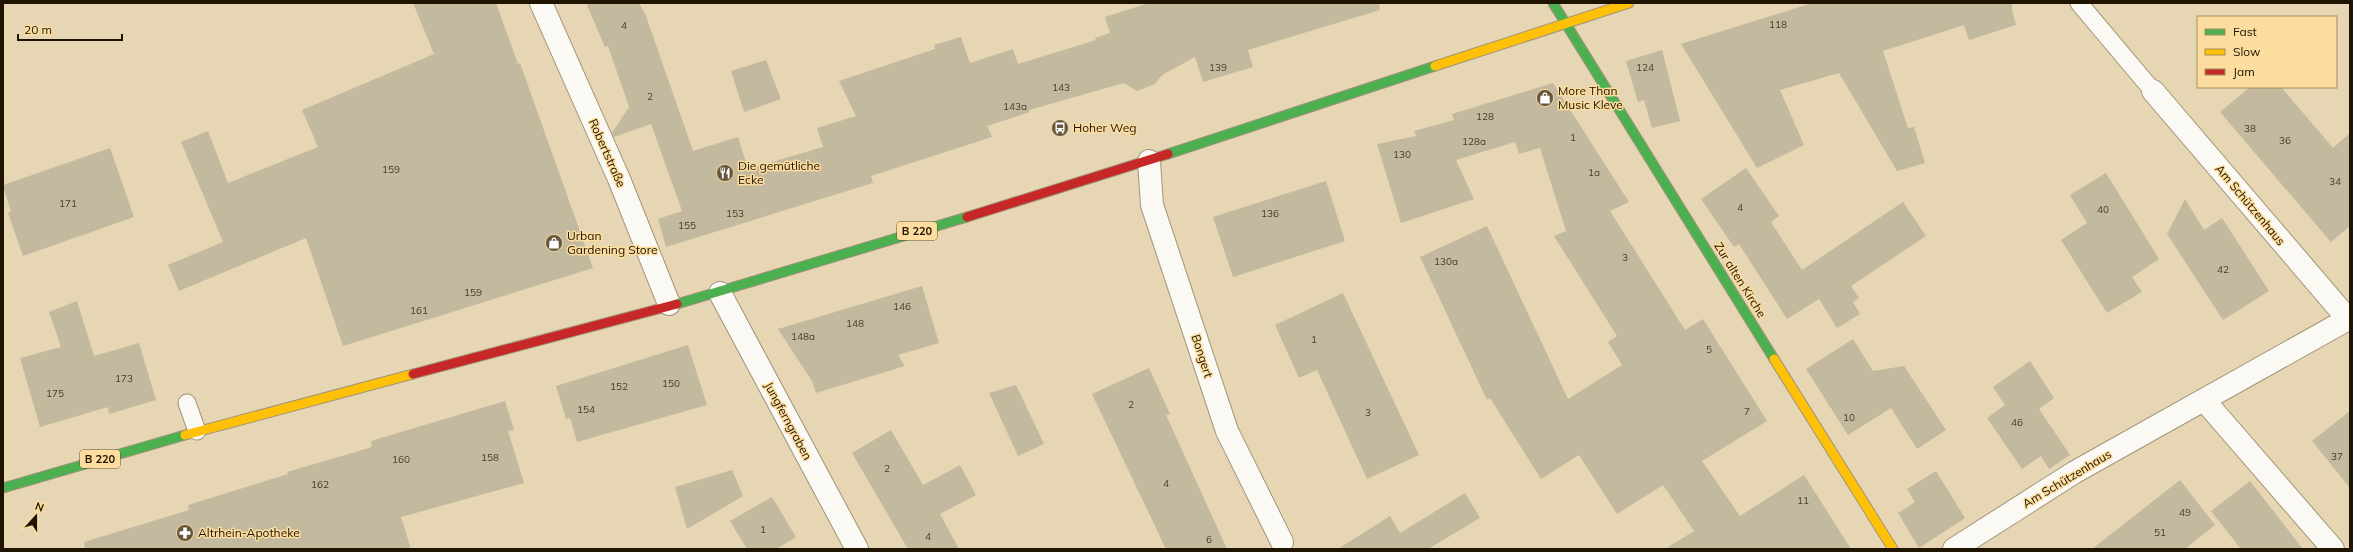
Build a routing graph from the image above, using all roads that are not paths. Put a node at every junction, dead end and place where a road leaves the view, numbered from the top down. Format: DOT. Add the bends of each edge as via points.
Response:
graph roads {
  1 [pos="541,3"];
  2 [pos="1553,3"];
  3 [pos="1629,3"];
  4 [pos="2079,3"];
  5 [pos="1567,23"];
  6 [pos="2153,91"];
  7 [pos="1149,161"];
  8 [pos="720,292"];
  9 [pos="669,304"];
  10 [pos="2349,319"];
  11 [pos="2204,400"];
  12 [pos="187,403"];
  13 [pos="197,431"];
  14 [pos="3,488"];
  15 [pos="1282,542"];
  16 [pos="857,549"];
  17 [pos="1893,549"];
  18 [pos="1954,549"];
  19 [pos="2333,549"];
  1 -- 9 [label="street, Robertstraße" via="619,179"];
  2 -- 5 [label="main road"];
  3 -- 5 [label="main road, B 220"];
  4 -- 6 [label="lane"];
  5 -- 7 [label="main road, B 220"];
  5 -- 17 [label="main road, Zur alten Kirche" via="1584,55"];
  6 -- 10 [label="street, Am Schützenhaus"];
  7 -- 8 [label="main road, B 220"];
  7 -- 15 [label="street, Bongert" via="1152,205 1227,431"];
  8 -- 9 [label="main road, B 220"];
  8 -- 16 [label="street, Jungferngraben"];
  9 -- 13 [label="main road, B 220"];
  10 -- 11 [label="street, Am Schützenhaus"];
  11 -- 18 [label="street, Am Schützenhaus" via="2075,472"];
  11 -- 19 [label="street"];
  12 -- 13 [label="lane"];
  13 -- 14 [label="main road, B 220"];
}
